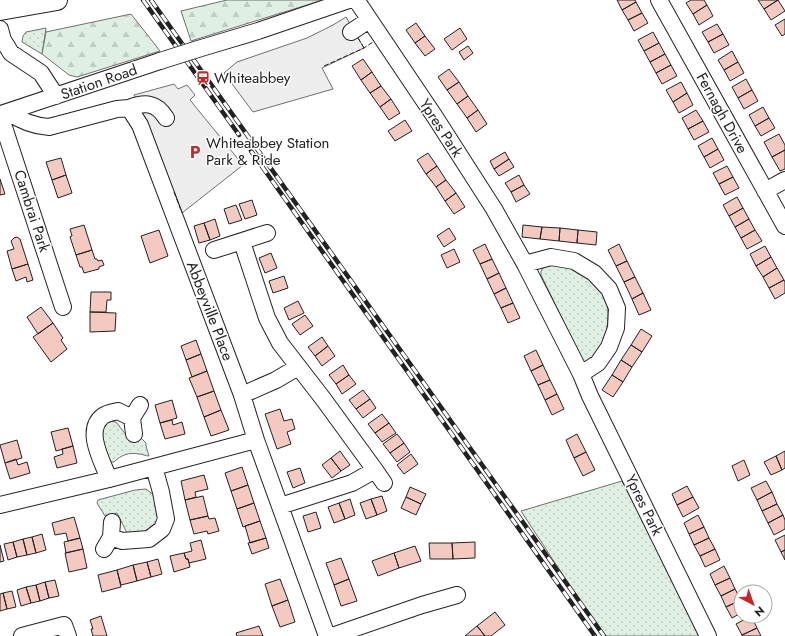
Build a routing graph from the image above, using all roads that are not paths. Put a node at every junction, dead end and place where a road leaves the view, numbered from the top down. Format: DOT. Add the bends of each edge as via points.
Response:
graph roads {
  1 [pos="57,0"];
  2 [pos="349,0"];
  3 [pos="659,0"];
  4 [pos="0,10"];
  5 [pos="369,20"];
  6 [pos="0,29"];
  7 [pos="351,32"];
  8 [pos="198,49"];
  9 [pos="56,96"];
  10 [pos="129,108"];
  11 [pos="3,114"];
  12 [pos="166,118"];
  13 [pos="785,180"];
  14 [pos="765,191"];
  15 [pos="785,226"];
  16 [pos="267,233"];
  17 [pos="242,242"];
  18 [pos="214,250"];
  19 [pos="525,264"];
  20 [pos="63,307"];
  21 [pos="298,367"];
  22 [pos="581,374"];
  23 [pos="242,395"];
  24 [pos="134,434"];
  25 [pos="256,440"];
  26 [pos="154,467"];
  27 [pos="375,470"];
  28 [pos="109,479"];
  29 [pos="384,483"];
  30 [pos="0,505"];
  31 [pos="280,506"];
  32 [pos="109,536"];
  33 [pos="457,595"];
  34 [pos="22,636"];
  35 [pos="68,636"];
  36 [pos="326,636"];
  37 [pos="332,636"];
  38 [pos="708,636"];
  1 -- 4 [label="main road"];
  2 -- 5 [label="street, Ypres Park" via="356,0"];
  2 -- 8 [label="street, Ypres Park"];
  3 -- 14 [label="street, Fernagh Drive"];
  5 -- 7 [label="street"];
  5 -- 19 [label="street, Ypres Park" via="494,209"];
  6 -- 9 [label="street" via="11,53 41,73"];
  8 -- 9 [label="street, Station Road, bridge"];
  9 -- 11 [label="street, Station Road"];
  10 -- 11 [label="street" via="49,127 37,126"];
  10 -- 12 [label="street" via="141,104 158,107"];
  10 -- 23 [label="street, Abbeyville Place" via="140,125"];
  11 -- 20 [label="street, Cambrai Park"];
  13 -- 14 [label="street"];
  14 -- 15 [label="street, Fernagh Drive"];
  16 -- 17 [label="street"];
  17 -- 18 [label="street"];
  17 -- 21 [label="street" via="268,318 280,343"];
  19 -- 22 [label="street, Ypres Park"];
  19 -- 22 [label="street" via="551,257 574,261 594,273 609,289 617,308 616,328 609,347 598,363"];
  21 -- 23 [label="street"];
  21 -- 27 [label="street"];
  22 -- 38 [label="street, Ypres Park"];
  23 -- 25 [label="street, Abbeyville Place"];
  24 -- 28 [label="street" via="136,411 118,411 104,416 96,424 94,436"];
  25 -- 26 [label="street"];
  25 -- 31 [label="street, Abbeyville Place"];
  26 -- 28 [label="street"];
  26 -- 32 [label="street" via="166,519 162,529 149,539 122,541"];
  27 -- 29 [label="street"];
  27 -- 31 [label="street" via="352,483"];
  28 -- 30 [label="street"];
  31 -- 36 [label="street, Abbeyville Place"];
  33 -- 37 [label="street"];
  34 -- 35 [label="street" via="64,625"];
}
